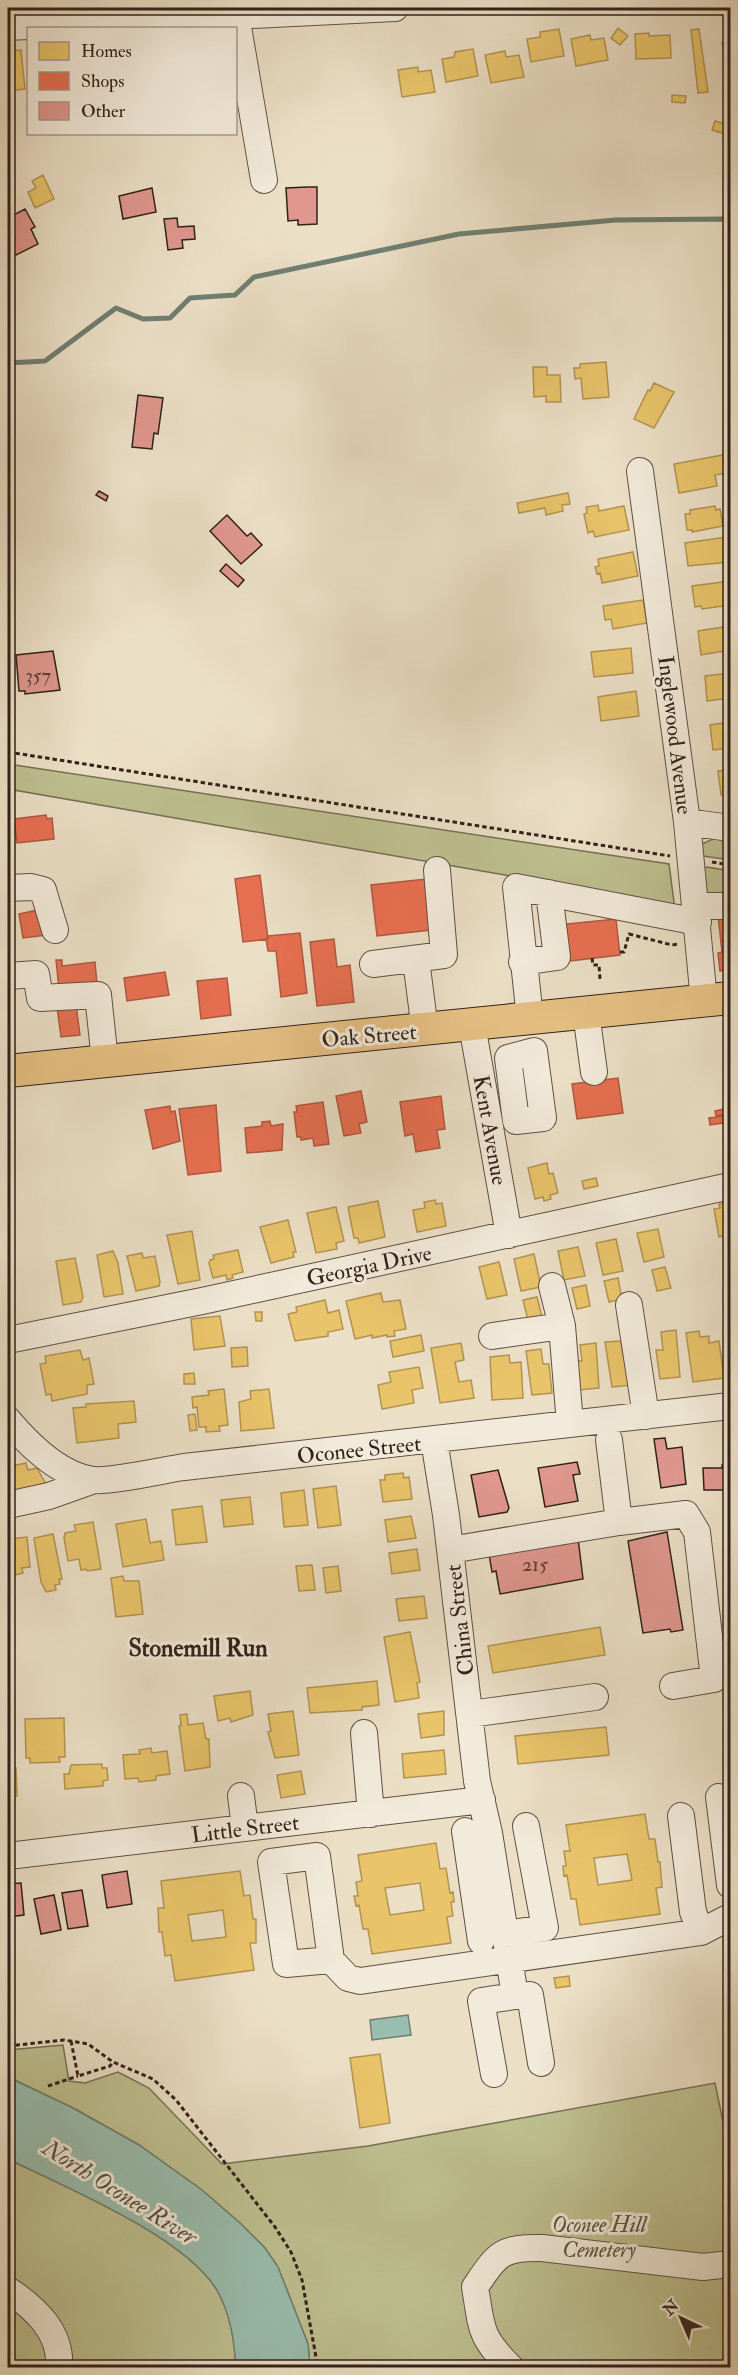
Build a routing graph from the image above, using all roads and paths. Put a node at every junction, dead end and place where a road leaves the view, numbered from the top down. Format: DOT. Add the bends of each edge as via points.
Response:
graph roads {
  1 [pos="380,8"];
  2 [pos="236,15"];
  3 [pos="8,27"];
  4 [pos="264,180"];
  5 [pos="640,471"];
  6 [pos="8,752"];
  7 [pos="687,822"];
  8 [pos="730,828"];
  9 [pos="674,857"];
  10 [pos="709,862"];
  11 [pos="730,865"];
  12 [pos="437,870"];
  13 [pos="8,888"];
  14 [pos="549,893"];
  15 [pos="730,906"];
  16 [pos="697,914"];
  17 [pos="55,930"];
  18 [pos="683,943"];
  19 [pos="620,952"];
  20 [pos="592,958"];
  21 [pos="416,960"];
  22 [pos="522,962"];
  23 [pos="373,964"];
  24 [pos="8,976"];
  25 [pos="600,979"];
  26 [pos="717,999"];
  27 [pos="585,1013"];
  28 [pos="525,1019"];
  29 [pos="472,1025"];
  30 [pos="425,1030"];
  31 [pos="105,1061"];
  32 [pos="8,1071"];
  33 [pos="594,1072"];
  34 [pos="490,1126"];
  35 [pos="730,1186"];
  36 [pos="509,1235"];
  37 [pos="552,1286"];
  38 [pos="629,1305"];
  39 [pos="562,1326"];
  40 [pos="492,1336"];
  41 [pos="8,1340"];
  42 [pos="730,1406"];
  43 [pos="646,1416"];
  44 [pos="8,1420"];
  45 [pos="570,1424"];
  46 [pos="434,1440"];
  47 [pos="609,1440"];
  48 [pos="94,1480"];
  49 [pos="8,1505"];
  50 [pos="619,1522"];
  51 [pos="450,1550"];
  52 [pos="722,1678"];
  53 [pos="673,1686"];
  54 [pos="595,1697"];
  55 [pos="470,1714"];
  56 [pos="364,1733"];
  57 [pos="241,1796"];
  58 [pos="719,1797"];
  59 [pos="482,1800"];
  60 [pos="371,1814"];
  61 [pos="681,1816"];
  62 [pos="526,1826"];
  63 [pos="245,1828"];
  64 [pos="465,1831"];
  65 [pos="8,1856"];
  66 [pos="730,1885"];
  67 [pos="730,1917"];
  68 [pos="701,1932"];
  69 [pos="495,1933"];
  70 [pos="331,1960"];
  71 [pos="515,1996"];
  72 [pos="71,2041"];
  73 [pos="8,2046"];
  74 [pos="113,2062"];
  75 [pos="541,2063"];
  76 [pos="494,2073"];
  77 [pos="78,2076"];
  78 [pos="48,2086"];
  79 [pos="730,2264"];
  80 [pos="8,2290"];
  81 [pos="59,2367"];
  82 [pos="318,2367"];
  83 [pos="511,2367"];
  1 -- 2 [label="street"];
  2 -- 3 [label="street"];
  2 -- 4 [label="street"];
  5 -- 7 [label="street, Inglewood Avenue"];
  6 -- 9 [label="path"];
  7 -- 8 [label="street"];
  7 -- 16 [label="street, Inglewood Avenue"];
  10 -- 11 [label="path"];
  12 -- 21 [label="street" via="444,955"];
  13 -- 17 [label="street" via="43,890"];
  14 -- 16 [label="street"];
  14 -- 22 [label="street" via="557,957"];
  14 -- 22 [label="street" via="516,887"];
  15 -- 16 [label="street"];
  16 -- 26 [label="street, Inglewood Avenue"];
  18 -- 19 [label="path" via="672,945 628,934 624,952"];
  20 -- 25 [label="path" via="593,965 599,965"];
  21 -- 23 [label="street"];
  21 -- 30 [label="street"];
  22 -- 28 [label="street"];
  24 -- 31 [label="street" via="36,974 40,998 98,995"];
  26 -- 27 [label="main road, Oak Street"];
  27 -- 28 [label="main road, Oak Street"];
  27 -- 33 [label="street"];
  28 -- 29 [label="main road, Oak Street"];
  28 -- 34 [label="street" via="524,1053 534,1051 543,1118"];
  29 -- 30 [label="main road, Oak Street"];
  29 -- 34 [label="street, Kent Avenue"];
  30 -- 31 [label="main road, Oak Street"];
  31 -- 32 [label="main road, Oak Street"];
  34 -- 36 [label="street, Kent Avenue"];
  35 -- 36 [label="street, Georgia Drive"];
  36 -- 41 [label="street, Georgia Drive"];
  37 -- 39 [label="street"];
  38 -- 43 [label="street"];
  39 -- 40 [label="street"];
  39 -- 45 [label="street"];
  42 -- 43 [label="street, Oconee Street"];
  43 -- 45 [label="street, Oconee Street"];
  44 -- 48 [label="street" via="43,1455"];
  45 -- 46 [label="street, Oconee Street"];
  46 -- 48 [label="street, Oconee Street"];
  46 -- 51 [label="street, China Street"];
  47 -- 50 [label="street"];
  48 -- 49 [label="street, Oconee Street"];
  50 -- 51 [label="street"];
  50 -- 52 [label="street" via="686,1514 697,1532"];
  51 -- 55 [label="street, China Street"];
  52 -- 53 [label="street"];
  54 -- 55 [label="street"];
  55 -- 59 [label="street, China Street"];
  56 -- 60 [label="street"];
  57 -- 63 [label="street"];
  58 -- 66 [label="street"];
  59 -- 60 [label="street, Little Street"];
  59 -- 69 [label="street, China Street"];
  60 -- 63 [label="street, Little Street"];
  61 -- 68 [label="street" via="693,1912"];
  62 -- 69 [label="street" via="545,1928"];
  63 -- 65 [label="street, Little Street"];
  64 -- 69 [label="street"];
  67 -- 68 [label="street"];
  68 -- 69 [label="street"];
  69 -- 70 [label="street" via="360,1981 348,1978"];
  69 -- 71 [label="street"];
  71 -- 75 [label="street" via="530,1995"];
  71 -- 76 [label="street" via="481,2001"];
  72 -- 73 [label="path"];
  72 -- 74 [label="path" via="88,2044"];
  72 -- 77 [label="path"];
  74 -- 77 [label="path"];
  74 -- 82 [label="path" via="153,2079 176,2100 275,2227 302,2280"];
  77 -- 78 [label="path"];
  79 -- 83 [label="street" via="703,2267 542,2248 522,2248 497,2255 475,2287 479,2325 496,2353"];
  80 -- 81 [label="street" via="29,2304 48,2326 59,2347"];
}
